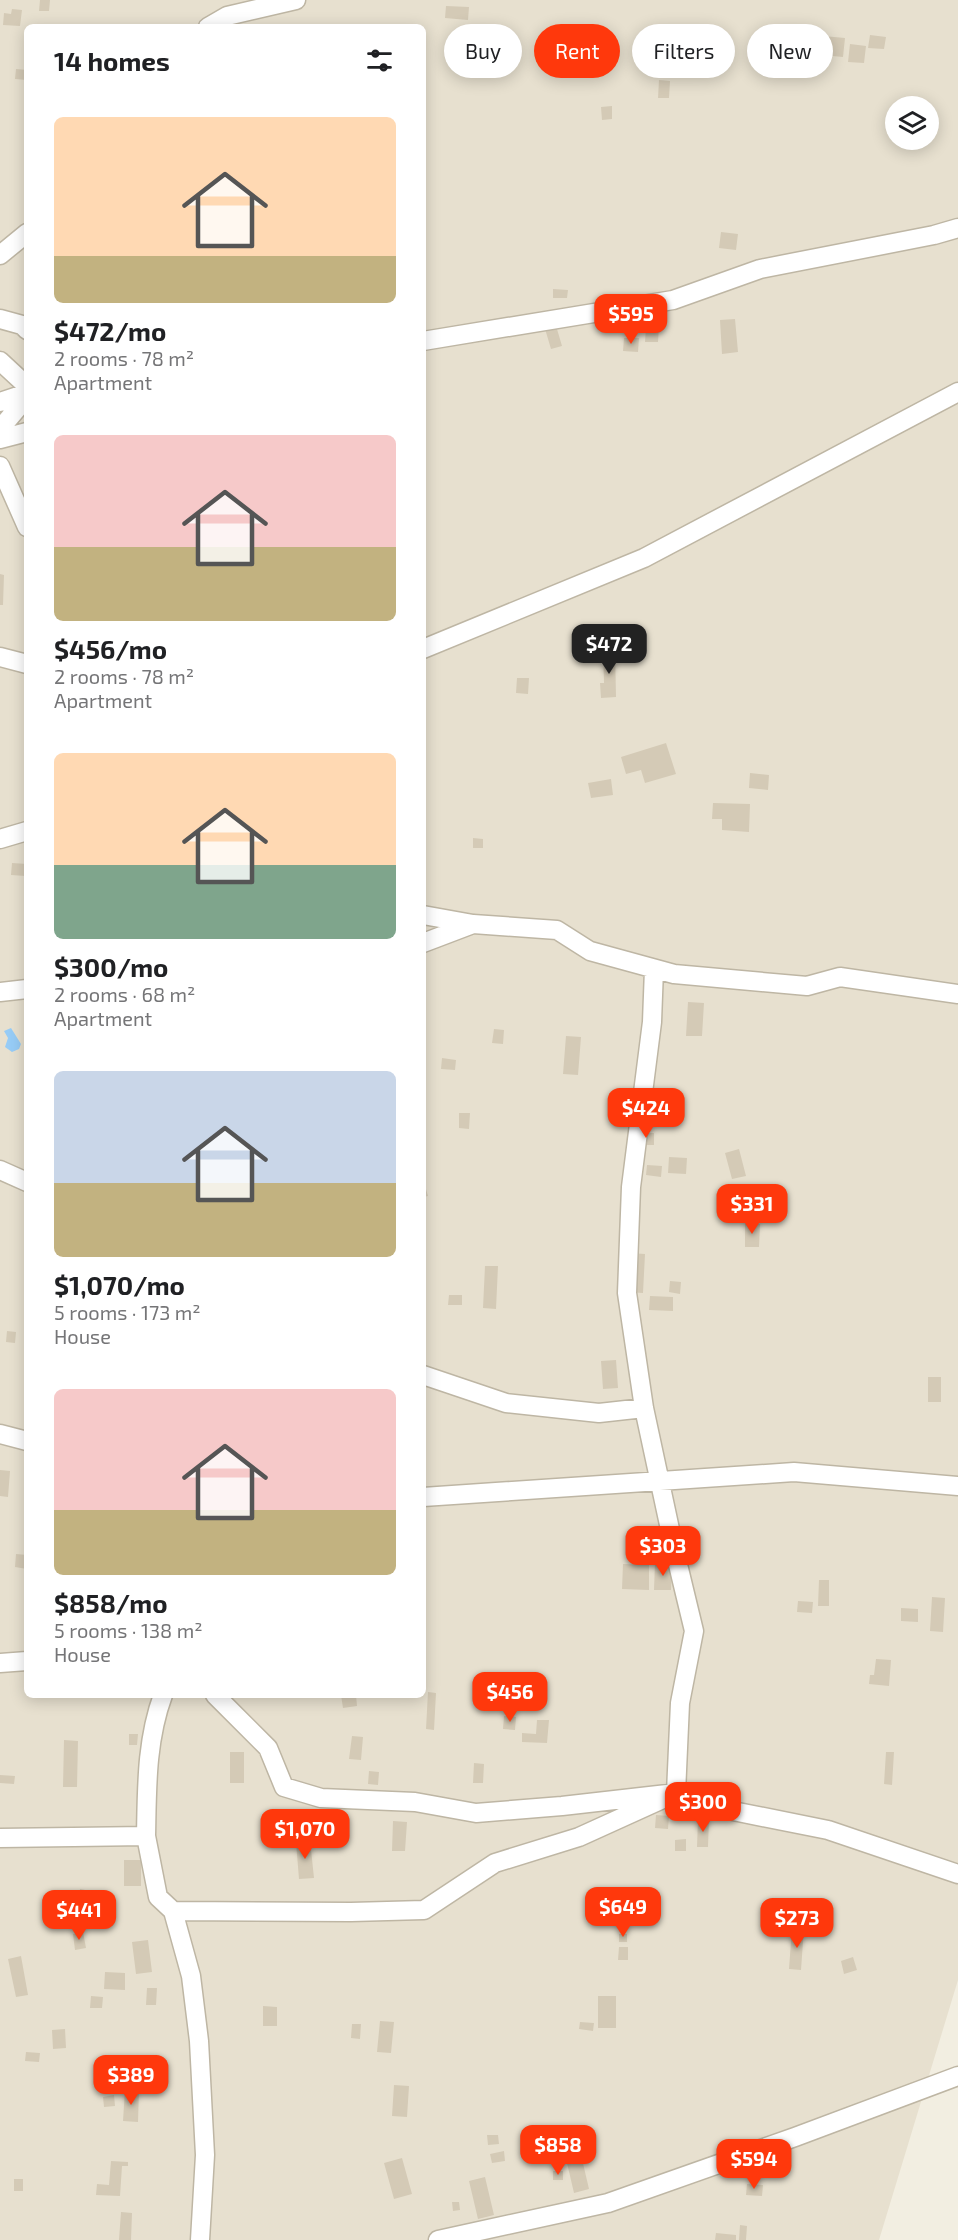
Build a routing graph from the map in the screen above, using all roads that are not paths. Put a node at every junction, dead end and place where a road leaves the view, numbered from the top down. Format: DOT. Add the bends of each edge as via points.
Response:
graph roads {
  1 [pos="296,0"];
  2 [pos="213,24"];
  3 [pos="958,228"];
  4 [pos="24,235"];
  5 [pos="0,255"];
  6 [pos="0,320"];
  7 [pos="24,327"];
  8 [pos="426,341"];
  9 [pos="0,361"];
  10 [pos="24,383"];
  11 [pos="958,392"];
  12 [pos="24,396"];
  13 [pos="24,399"];
  14 [pos="0,402"];
  15 [pos="0,429"];
  16 [pos="24,433"];
  17 [pos="0,439"];
  18 [pos="0,466"];
  19 [pos="24,520"];
  20 [pos="426,648"];
  21 [pos="0,657"];
  22 [pos="24,663"];
  23 [pos="24,832"];
  24 [pos="0,839"];
  25 [pos="426,916"];
  26 [pos="473,924"];
  27 [pos="426,942"];
  28 [pos="654,969"];
  29 [pos="24,989"];
  30 [pos="0,992"];
  31 [pos="958,994"];
  32 [pos="0,1170"];
  33 [pos="24,1181"];
  34 [pos="426,1377"];
  35 [pos="644,1408"];
  36 [pos="0,1434"];
  37 [pos="24,1440"];
  38 [pos="660,1481"];
  39 [pos="958,1486"];
  40 [pos="426,1497"];
  41 [pos="24,1661"];
  42 [pos="0,1662"];
  43 [pos="162,1698"];
  44 [pos="218,1698"];
  45 [pos="676,1793"];
  46 [pos="146,1836"];
  47 [pos="0,1838"];
  48 [pos="958,1874"];
  49 [pos="173,1911"];
  50 [pos="958,2076"];
  51 [pos="200,2240"];
  52 [pos="438,2240"];
  1 -- 2 [label="street" via="227,16"];
  3 -- 8 [label="street" via="760,269 673,300"];
  4 -- 5 [label="street"];
  6 -- 7 [label="street"];
  9 -- 10 [label="street"];
  11 -- 20 [label="street" via="644,558"];
  12 -- 14 [label="street"];
  13 -- 15 [label="street"];
  16 -- 17 [label="street"];
  18 -- 19 [label="street"];
  21 -- 22 [label="street"];
  23 -- 24 [label="street"];
  25 -- 26 [label="street"];
  26 -- 27 [label="street"];
  26 -- 28 [label="street" via="556,930 590,951"];
  28 -- 31 [label="street" via="807,986 840,977"];
  28 -- 35 [label="street" via="652,1022 631,1186 627,1293"];
  29 -- 30 [label="street"];
  32 -- 33 [label="street"];
  34 -- 35 [label="street" via="506,1403 599,1413"];
  35 -- 38 [label="street"];
  36 -- 37 [label="street"];
  38 -- 39 [label="street" via="794,1472"];
  38 -- 40 [label="street"];
  38 -- 45 [label="street" via="694,1631 680,1703"];
  41 -- 42 [label="street"];
  43 -- 46 [label="street" via="148,1758"];
  44 -- 45 [label="street" via="268,1748 284,1786 321,1798 414,1802 476,1813"];
  45 -- 48 [label="street" via="733,1811 828,1830"];
  45 -- 49 [label="street" via="579,1837 495,1863 424,1910"];
  46 -- 47 [label="street"];
  46 -- 49 [label="street" via="158,1896"];
  49 -- 51 [label="street" via="190,1976 199,2041 205,2155"];
  50 -- 52 [label="street" via="608,2203"];
}
